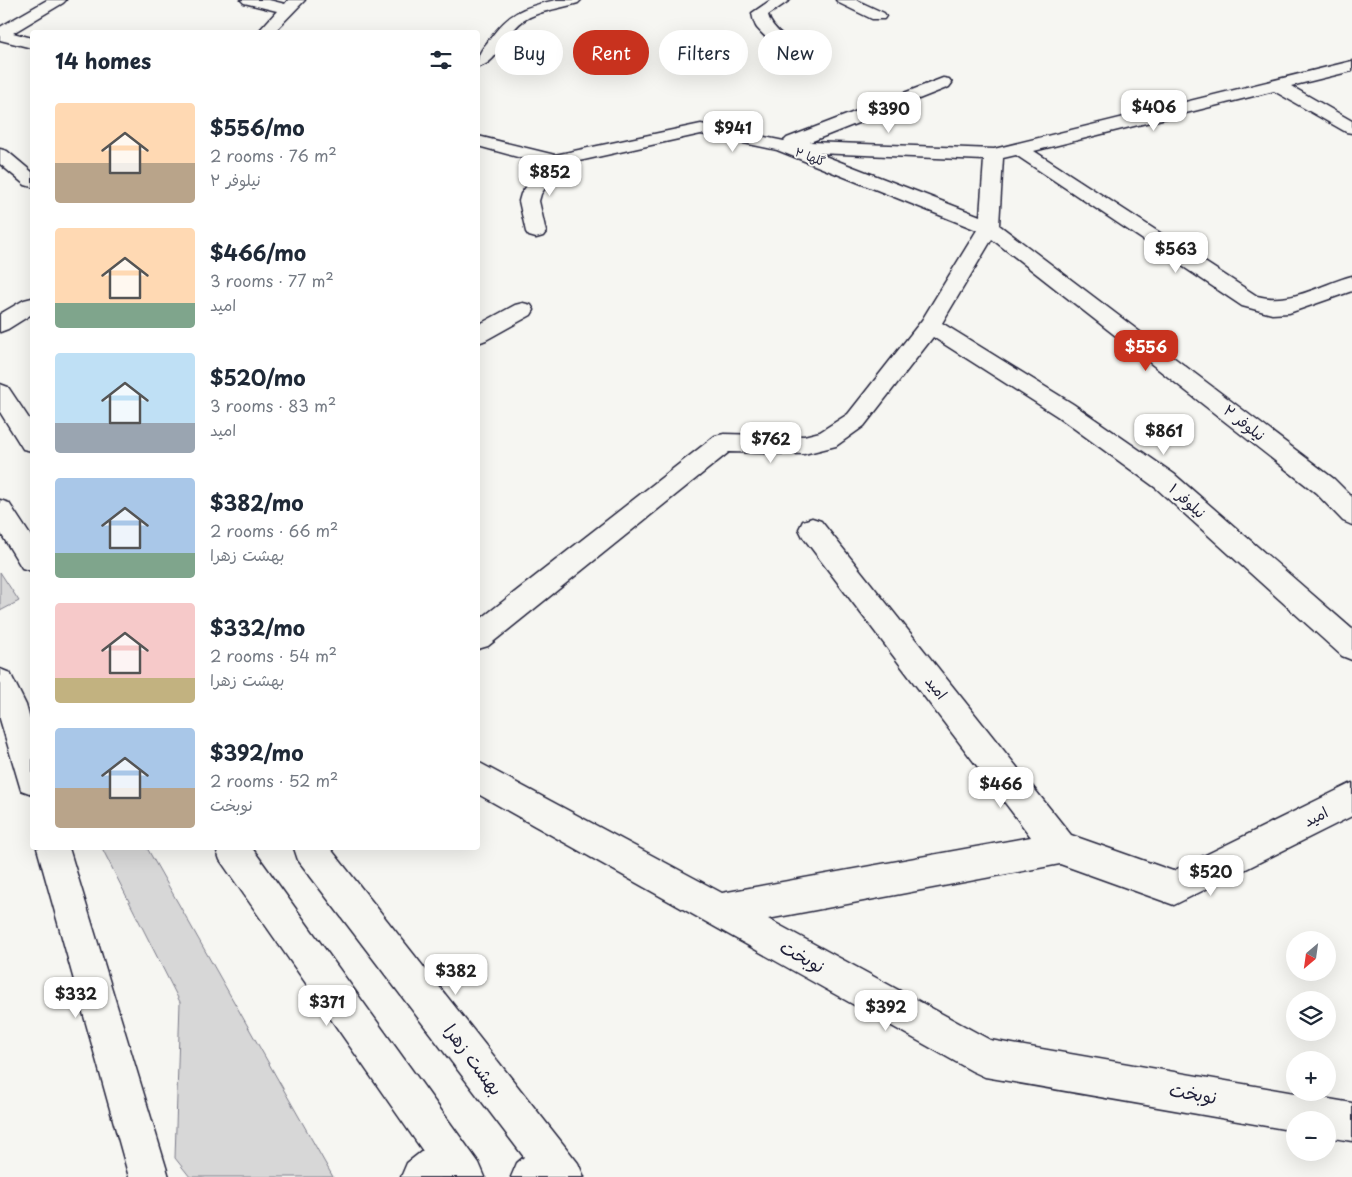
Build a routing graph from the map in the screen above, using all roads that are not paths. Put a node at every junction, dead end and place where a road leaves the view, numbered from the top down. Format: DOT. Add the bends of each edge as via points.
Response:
graph roads {
  1 [pos="58,0"];
  2 [pos="249,0"];
  3 [pos="572,0"];
  4 [pos="782,0"];
  5 [pos="844,0"];
  6 [pos="292,4"];
  7 [pos="878,16"];
  8 [pos="268,30"];
  9 [pos="768,30"];
  10 [pos="0,35"];
  11 [pos="30,42"];
  12 [pos="480,61"];
  13 [pos="1352,66"];
  14 [pos="943,83"];
  15 [pos="1276,85"];
  16 [pos="1352,128"];
  17 [pos="480,142"];
  18 [pos="782,146"];
  19 [pos="1019,149"];
  20 [pos="0,155"];
  21 [pos="994,155"];
  22 [pos="555,161"];
  23 [pos="30,180"];
  24 [pos="989,227"];
  25 [pos="536,232"];
  26 [pos="1352,283"];
  27 [pos="30,307"];
  28 [pos="523,310"];
  29 [pos="0,324"];
  30 [pos="930,325"];
  31 [pos="480,334"];
  32 [pos="0,393"];
  33 [pos="30,439"];
  34 [pos="1352,482"];
  35 [pos="1325,486"];
  36 [pos="0,510"];
  37 [pos="1352,514"];
  38 [pos="812,529"];
  39 [pos="30,557"];
  40 [pos="480,635"];
  41 [pos="1352,647"];
  42 [pos="11,698"];
  43 [pos="30,771"];
  44 [pos="480,778"];
  45 [pos="1352,799"];
  46 [pos="1060,848"];
  47 [pos="54,850"];
  48 [pos="233,850"];
  49 [pos="311,850"];
  50 [pos="719,911"];
  51 [pos="1352,1122"];
  52 [pos="445,1170"];
  53 [pos="548,1171"];
  54 [pos="149,1177"];
  1 -- 10 [label="street"];
  2 -- 6 [label="street"];
  3 -- 12 [label="street" via="517,18"];
  4 -- 9 [label="street" via="760,13 763,26"];
  5 -- 7 [label="street"];
  6 -- 8 [label="street"];
  10 -- 11 [label="street"];
  13 -- 15 [label="street"];
  14 -- 18 [label="street"];
  15 -- 16 [label="street"];
  15 -- 19 [label="street"];
  17 -- 22 [label="street, گلها ۲"];
  18 -- 21 [label="street"];
  18 -- 22 [label="street, گلها ۲" via="701,129"];
  18 -- 24 [label="street, گلها ۲"];
  19 -- 21 [label="street"];
  19 -- 26 [label="street" via="1250,301 1289,306"];
  20 -- 23 [label="street"];
  21 -- 24 [label="street"];
  22 -- 25 [label="street" via="531,194 529,202"];
  24 -- 30 [label="street"];
  24 -- 35 [label="street, نیلوفر ۲"];
  27 -- 29 [label="street"];
  28 -- 31 [label="street"];
  30 -- 40 [label="street" via="856,420 827,439 804,445 724,443"];
  30 -- 41 [label="street, نیلوفر ۱" via="1065,410 1164,481"];
  32 -- 33 [label="street"];
  34 -- 35 [label="street"];
  35 -- 37 [label="street, نیلوفر ۲"];
  36 -- 39 [label="street"];
  38 -- 46 [label="street, امید"];
  42 -- 43 [label="street"];
  44 -- 50 [label="street, نوبخت"];
  45 -- 46 [label="street, امید" via="1174,888"];
  46 -- 50 [label="street, امید"];
  47 -- 54 [label="street"];
  48 -- 52 [label="street"];
  49 -- 53 [label="street, بهشت زهرا"];
  50 -- 51 [label="street, نوبخت" via="985,1058"];
}
